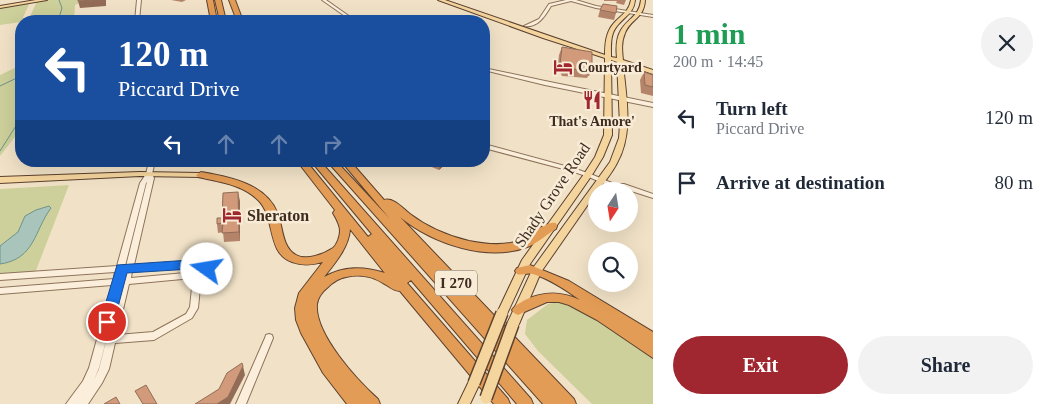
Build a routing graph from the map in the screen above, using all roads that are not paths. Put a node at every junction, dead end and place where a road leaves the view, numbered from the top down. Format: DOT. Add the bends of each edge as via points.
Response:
graph roads {
  1 [pos="35,0"];
  2 [pos="45,0"];
  3 [pos="139,0"];
  4 [pos="210,0"];
  5 [pos="218,0"];
  6 [pos="226,0"];
  7 [pos="232,0"];
  8 [pos="324,0"];
  9 [pos="440,0"];
  10 [pos="450,0"];
  11 [pos="572,0"];
  12 [pos="633,0"];
  13 [pos="643,0"];
  14 [pos="0,6"];
  15 [pos="629,12"];
  16 [pos="639,14"];
  17 [pos="138,15"];
  18 [pos="213,15"];
  19 [pos="222,15"];
  20 [pos="231,15"];
  21 [pos="238,15"];
  22 [pos="345,15"];
  23 [pos="485,15"];
  24 [pos="653,16"];
  25 [pos="490,17"];
  26 [pos="526,26"];
  27 [pos="607,56"];
  28 [pos="620,62"];
  29 [pos="653,67"];
  30 [pos="490,69"];
  31 [pos="653,72"];
  32 [pos="609,93"];
  33 [pos="622,96"];
  34 [pos="653,104"];
  35 [pos="490,148"];
  36 [pos="151,167"];
  37 [pos="303,167"];
  38 [pos="304,167"];
  39 [pos="320,167"];
  40 [pos="336,167"];
  41 [pos="350,167"];
  42 [pos="356,173"];
  43 [pos="201,174"];
  44 [pos="588,175"];
  45 [pos="149,177"];
  46 [pos="0,180"];
  47 [pos="602,180"];
  48 [pos="333,182"];
  49 [pos="604,182"];
  50 [pos="0,184"];
  51 [pos="638,196"];
  52 [pos="653,196"];
  53 [pos="653,201"];
  54 [pos="552,226"];
  55 [pos="338,249"];
  56 [pos="191,264"];
  57 [pos="126,268"];
  58 [pos="521,271"];
  59 [pos="537,271"];
  60 [pos="194,276"];
  61 [pos="0,278"];
  62 [pos="122,281"];
  63 [pos="0,291"];
  64 [pos="518,310"];
  65 [pos="425,312"];
  66 [pos="439,328"];
  67 [pos="269,338"];
  68 [pos="112,339"];
  69 [pos="653,339"];
  70 [pos="653,352"];
  71 [pos="485,401"];
  72 [pos="71,404"];
  73 [pos="82,404"];
  74 [pos="241,404"];
  75 [pos="357,404"];
  76 [pos="372,404"];
  77 [pos="464,404"];
  78 [pos="503,404"];
  79 [pos="526,404"];
  80 [pos="552,404"];
  81 [pos="569,404"];
  1 -- 14 [label="main road"];
  2 -- 14 [label="main road"];
  3 -- 17 [label="street"];
  4 -- 18 [label="highway"];
  5 -- 19 [label="highway"];
  6 -- 20 [label="highway"];
  7 -- 21 [label="highway"];
  8 -- 22 [label="street"];
  9 -- 23 [label="main road"];
  10 -- 26 [label="main road"];
  11 -- 15 [label="street"];
  11 -- 26 [label="street" via="550,5 540,20"];
  12 -- 15 [label="main road, Shady Grove Road"];
  13 -- 16 [label="main road, Shady Grove Road"];
  15 -- 16 [label="street"];
  15 -- 27 [label="main road, Shady Grove Road" via="610,35"];
  16 -- 24 [label="street"];
  16 -- 28 [label="main road, Shady Grove Road" via="623,30"];
  25 -- 27 [label="main road"];
  26 -- 27 [label="main road"];
  27 -- 28 [label="main road"];
  27 -- 32 [label="main road, Shady Grove Road"];
  28 -- 29 [label="main road"];
  28 -- 31 [label="main road"];
  28 -- 33 [label="main road, Shady Grove Road"];
  30 -- 32 [label="street"];
  32 -- 33 [label="street"];
  32 -- 44 [label="main road, Shady Grove Road" via="608,135"];
  33 -- 34 [label="street"];
  33 -- 47 [label="main road, Shady Grove Road" via="623,138 614,162"];
  35 -- 44 [label="street"];
  36 -- 45 [label="street"];
  37 -- 55 [label="highway" via="343,223 345,233"];
  38 -- 65 [label="highway, I 270"];
  39 -- 48 [label="highway, I 270"];
  40 -- 80 [label="highway, I 270"];
  41 -- 42 [label="highway, I 270"];
  42 -- 54 [label="highway" via="415,223 435,234 461,242 477,246 512,246 526,243"];
  42 -- 81 [label="highway, I 270"];
  43 -- 45 [label="main road"];
  43 -- 55 [label="highway" via="244,186 262,198 274,214 283,250 294,258 317,261"];
  44 -- 47 [label="street"];
  44 -- 54 [label="main road, Shady Grove Road"];
  45 -- 46 [label="main road"];
  45 -- 50 [label="main road"];
  45 -- 57 [label="street"];
  47 -- 49 [label="street"];
  47 -- 52 [label="street"];
  47 -- 59 [label="main road, Shady Grove Road"];
  48 -- 66 [label="highway" via="437,319"];
  48 -- 79 [label="highway, I 270"];
  51 -- 53 [label="street"];
  54 -- 58 [label="main road, Shady Grove Road"];
  55 -- 75 [label="highway" via="305,293 302,312 304,324 327,367"];
  56 -- 57 [label="street"];
  56 -- 60 [label="street" via="187,270"];
  56 -- 60 [label="street" via="200,262 207,267 206,272"];
  57 -- 61 [label="street"];
  57 -- 62 [label="street"];
  58 -- 59 [label="highway"];
  58 -- 77 [label="main road, Shady Grove Road, bridge"];
  59 -- 64 [label="main road, Shady Grove Road"];
  59 -- 69 [label="highway" via="565,284"];
  60 -- 62 [label="street"];
  60 -- 68 [label="street" via="194,308 189,316 154,336"];
  62 -- 63 [label="street"];
  62 -- 68 [label="street"];
  62 -- 72 [label="street" via="94,368 87,384"];
  64 -- 70 [label="highway" via="548,297 574,301"];
  64 -- 71 [label="main road, Shady Grove Road, bridge"];
  65 -- 66 [label="highway, I 270"];
  65 -- 76 [label="highway" via="389,280 364,271 338,274 323,284 314,296 312,318 336,364"];
  66 -- 78 [label="highway, I 270"];
  67 -- 74 [label="street"];
  68 -- 73 [label="street" via="99,380"];
}
